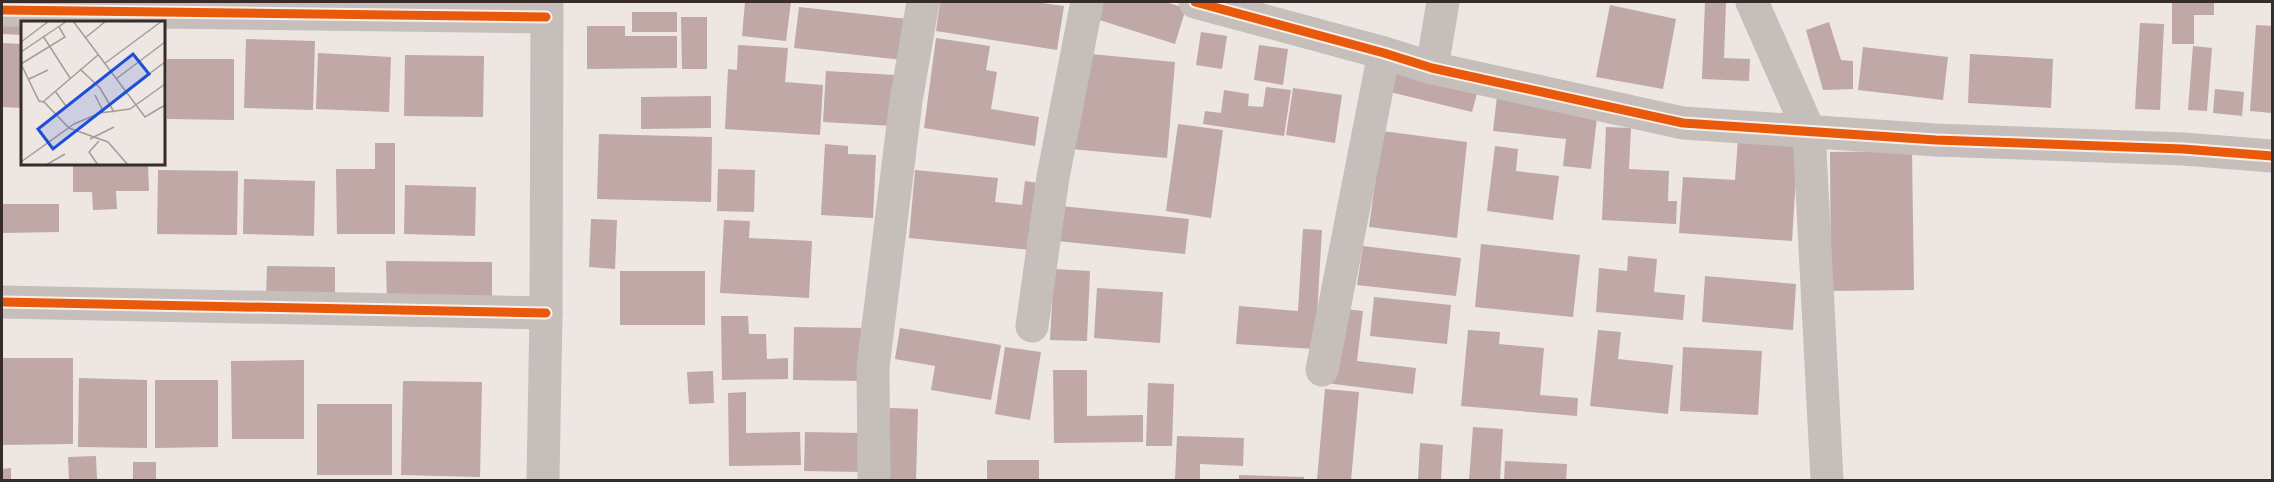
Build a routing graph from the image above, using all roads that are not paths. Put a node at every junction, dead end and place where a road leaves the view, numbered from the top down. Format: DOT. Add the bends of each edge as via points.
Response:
graph roads {
  1 [pos="923,2"];
  2 [pos="1087,2"];
  3 [pos="1195,2"];
  4 [pos="1443,2"];
  5 [pos="1752,2"];
  6 [pos="547,9"];
  7 [pos="2,10"];
  8 [pos="1384,53"];
  9 [pos="1432,68"];
  10 [pos="1809,131"];
  11 [pos="2272,156"];
  12 [pos="2,302"];
  13 [pos="546,313"];
  14 [pos="1032,326"];
  15 [pos="1322,370"];
  16 [pos="543,480"];
  17 [pos="874,480"];
  18 [pos="1827,480"];
  1 -- 17 [label="street" via="906,101 873,367"];
  2 -- 14 [label="street" via="1053,177"];
  3 -- 8 [label="street"];
  4 -- 9 [label="street"];
  5 -- 10 [label="street"];
  6 -- 7 [label="street"];
  6 -- 13 [label="street"];
  8 -- 9 [label="street"];
  8 -- 15 [label="street"];
  9 -- 10 [label="street" via="1683,123"];
  10 -- 11 [label="street"];
  10 -- 18 [label="street"];
  12 -- 13 [label="street"];
  13 -- 16 [label="street"];
}
